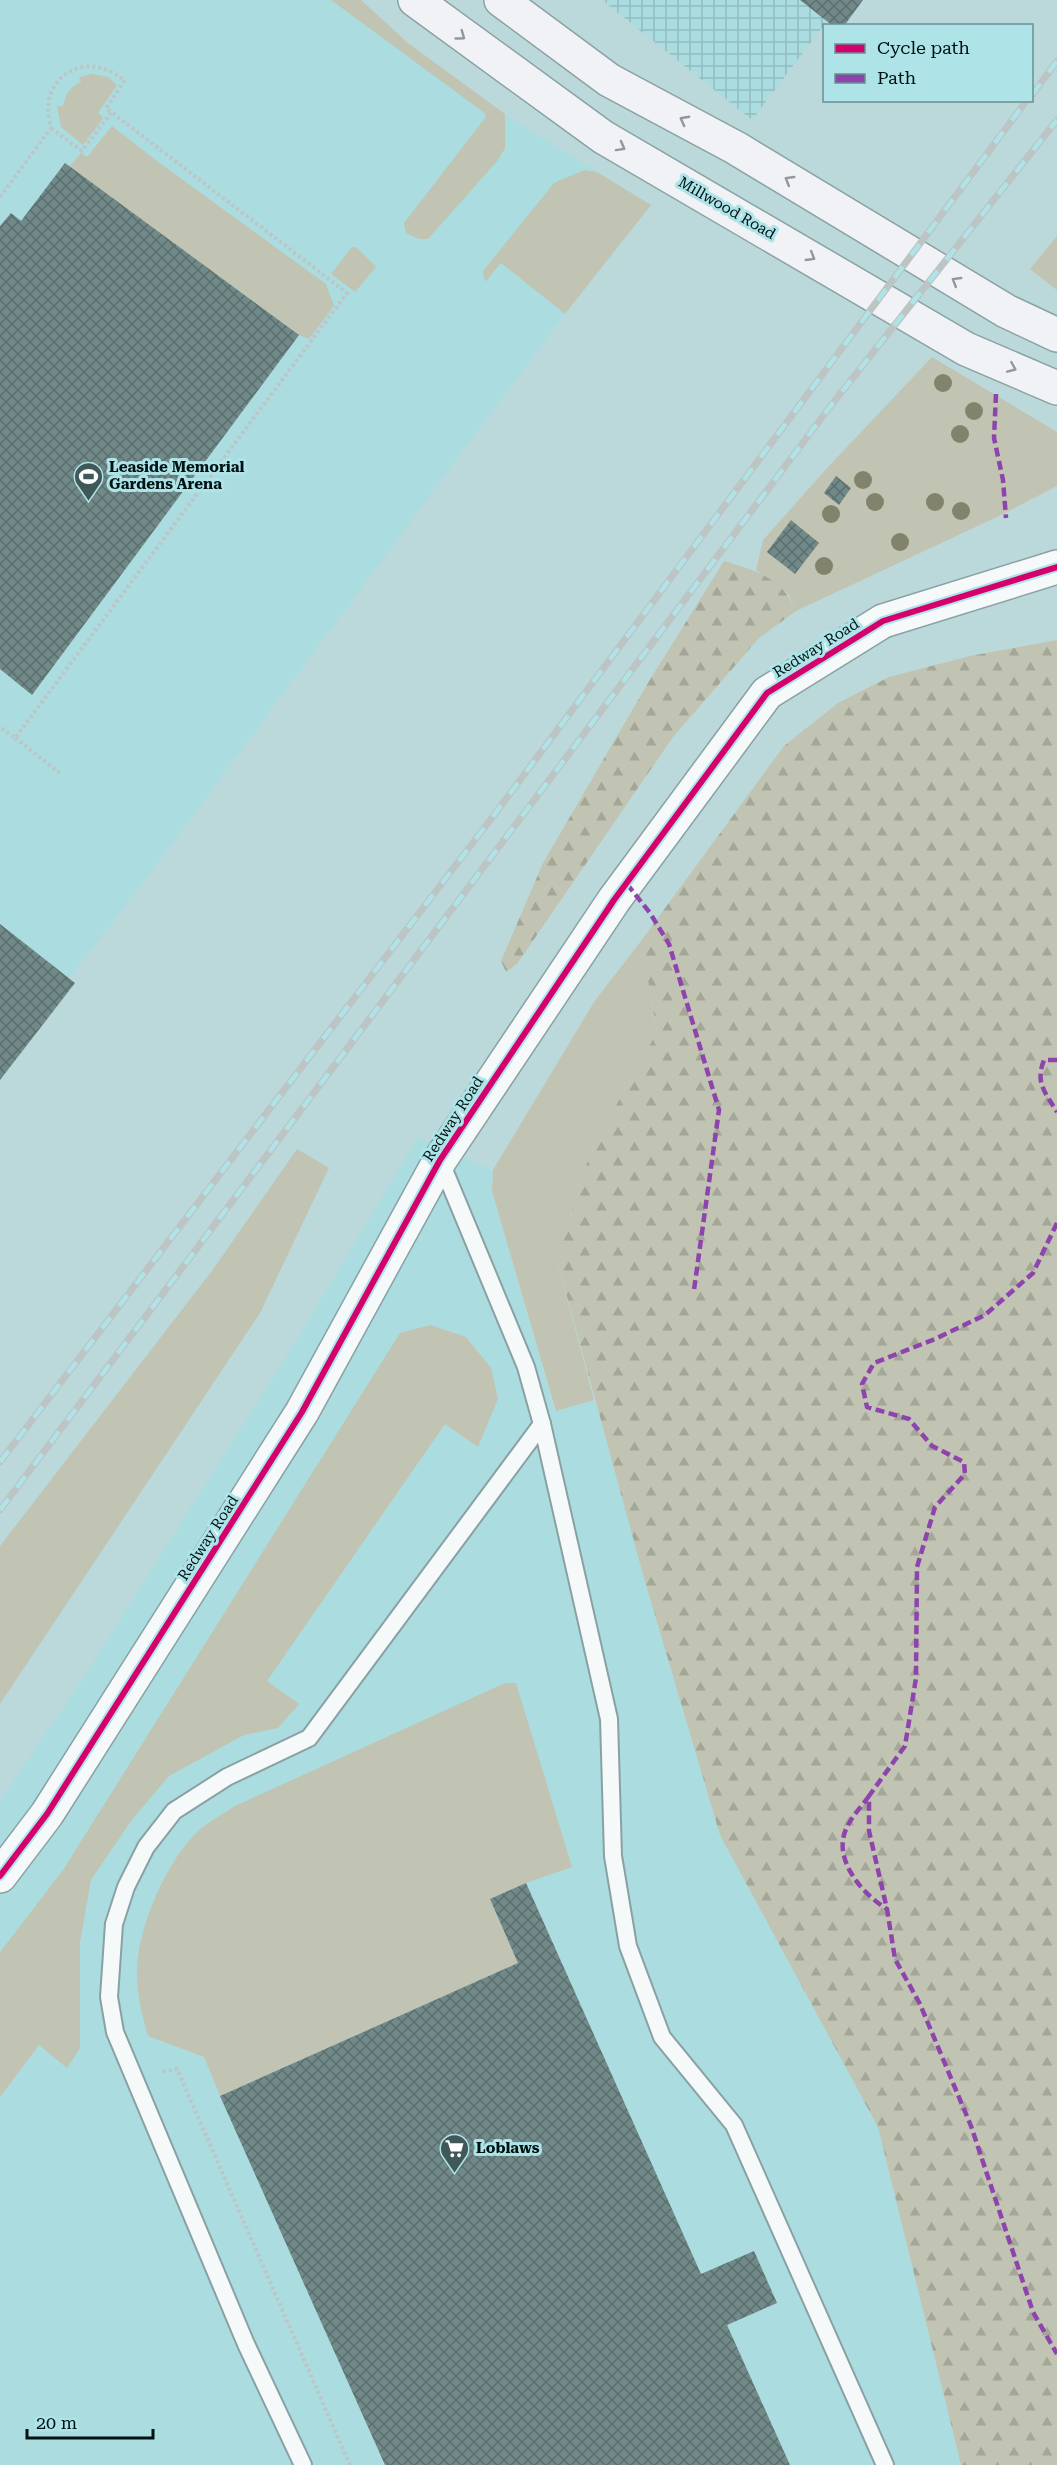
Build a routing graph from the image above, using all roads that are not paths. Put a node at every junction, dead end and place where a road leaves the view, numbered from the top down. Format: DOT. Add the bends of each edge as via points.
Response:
graph roads {
  1 [pos="415,0"];
  2 [pos="501,0"];
  3 [pos="1057,335"];
  4 [pos="1057,388"];
  5 [pos="1057,540"];
  6 [pos="1044,571"];
  7 [pos="440,1160"];
  8 [pos="542,1424"];
  9 [pos="0,1876"];
  10 [pos="303,2465"];
  11 [pos="885,2465"];
  1 -- 4 [label="main road, Millwood Road, one-way" via="603,137 966,349"];
  3 -- 2 [label="main road, one-way" via="1006,311 736,148 609,80"];
  5 -- 6 [label="street"];
  6 -- 7 [label="street, Redway Road" via="883,621 767,693 614,900"];
  7 -- 8 [label="lane" via="526,1367"];
  7 -- 9 [label="street, Redway Road" via="302,1412 46,1814"];
  8 -- 10 [label="lane" via="309,1738 227,1777 174,1812 146,1847 126,1887 114,1924 109,1996 115,2032 242,2334"];
  8 -- 11 [label="lane" via="609,1719 613,1856 628,1946 662,2037 734,2125"];
}
